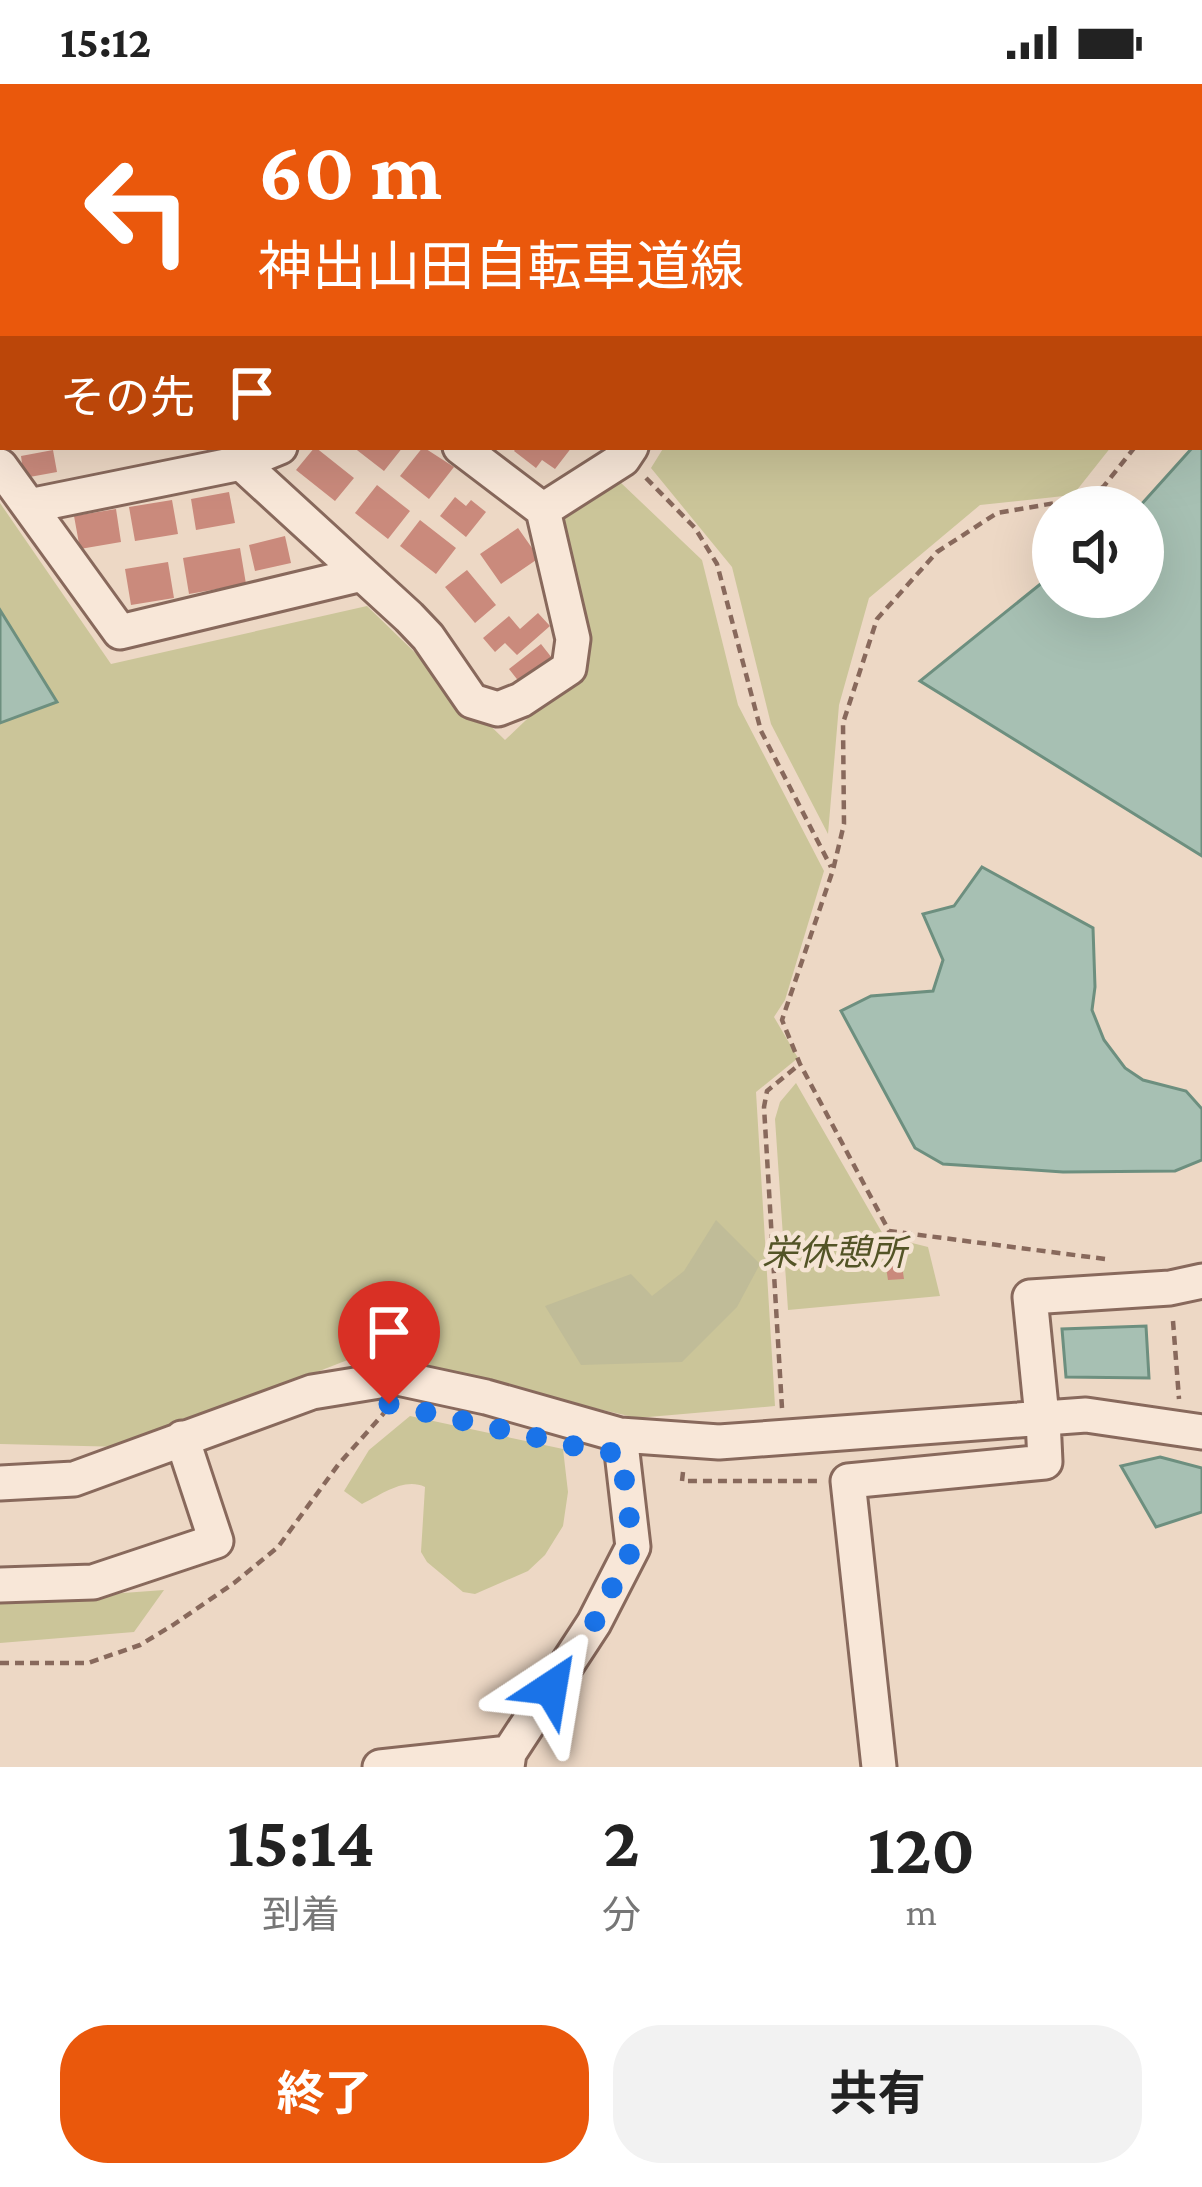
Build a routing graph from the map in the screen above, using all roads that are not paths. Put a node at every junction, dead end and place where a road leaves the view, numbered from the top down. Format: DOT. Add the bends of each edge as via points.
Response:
graph roads {
  1 [pos="273,450"];
  2 [pos="464,450"];
  3 [pos="621,451"];
  4 [pos="241,463"];
  5 [pos="0,466"];
  6 [pos="28,506"];
  7 [pos="543,510"];
  8 [pos="362,574"];
  9 [pos="1186,1284"];
  10 [pos="1042,1413"];
  11 [pos="1192,1430"];
  12 [pos="620,1435"];
  13 [pos="182,1438"];
  14 [pos="0,1483"];
  15 [pos="0,1585"];
  16 [pos="508,1760"];
  17 [pos="380,1767"];
  18 [pos="879,1767"];
  1 -- 4 [label="street"];
  2 -- 7 [label="street"];
  3 -- 7 [label="street"];
  4 -- 6 [label="street"];
  4 -- 8 [label="street"];
  5 -- 6 [label="street"];
  6 -- 8 [label="street" via="120,632"];
  7 -- 8 [label="street" via="573,639 569,668 498,709 472,701 428,637"];
  9 -- 10 [label="street" via="1030,1297"];
  10 -- 11 [label="street"];
  10 -- 12 [label="street" via="719,1442"];
  10 -- 18 [label="street" via="1046,1462 848,1480"];
  12 -- 13 [label="street" via="398,1378 312,1392"];
  12 -- 16 [label="street" via="633,1547"];
  13 -- 14 [label="street" via="74,1479"];
  13 -- 15 [label="street" via="216,1541 93,1582"];
  16 -- 17 [label="street"];
}
